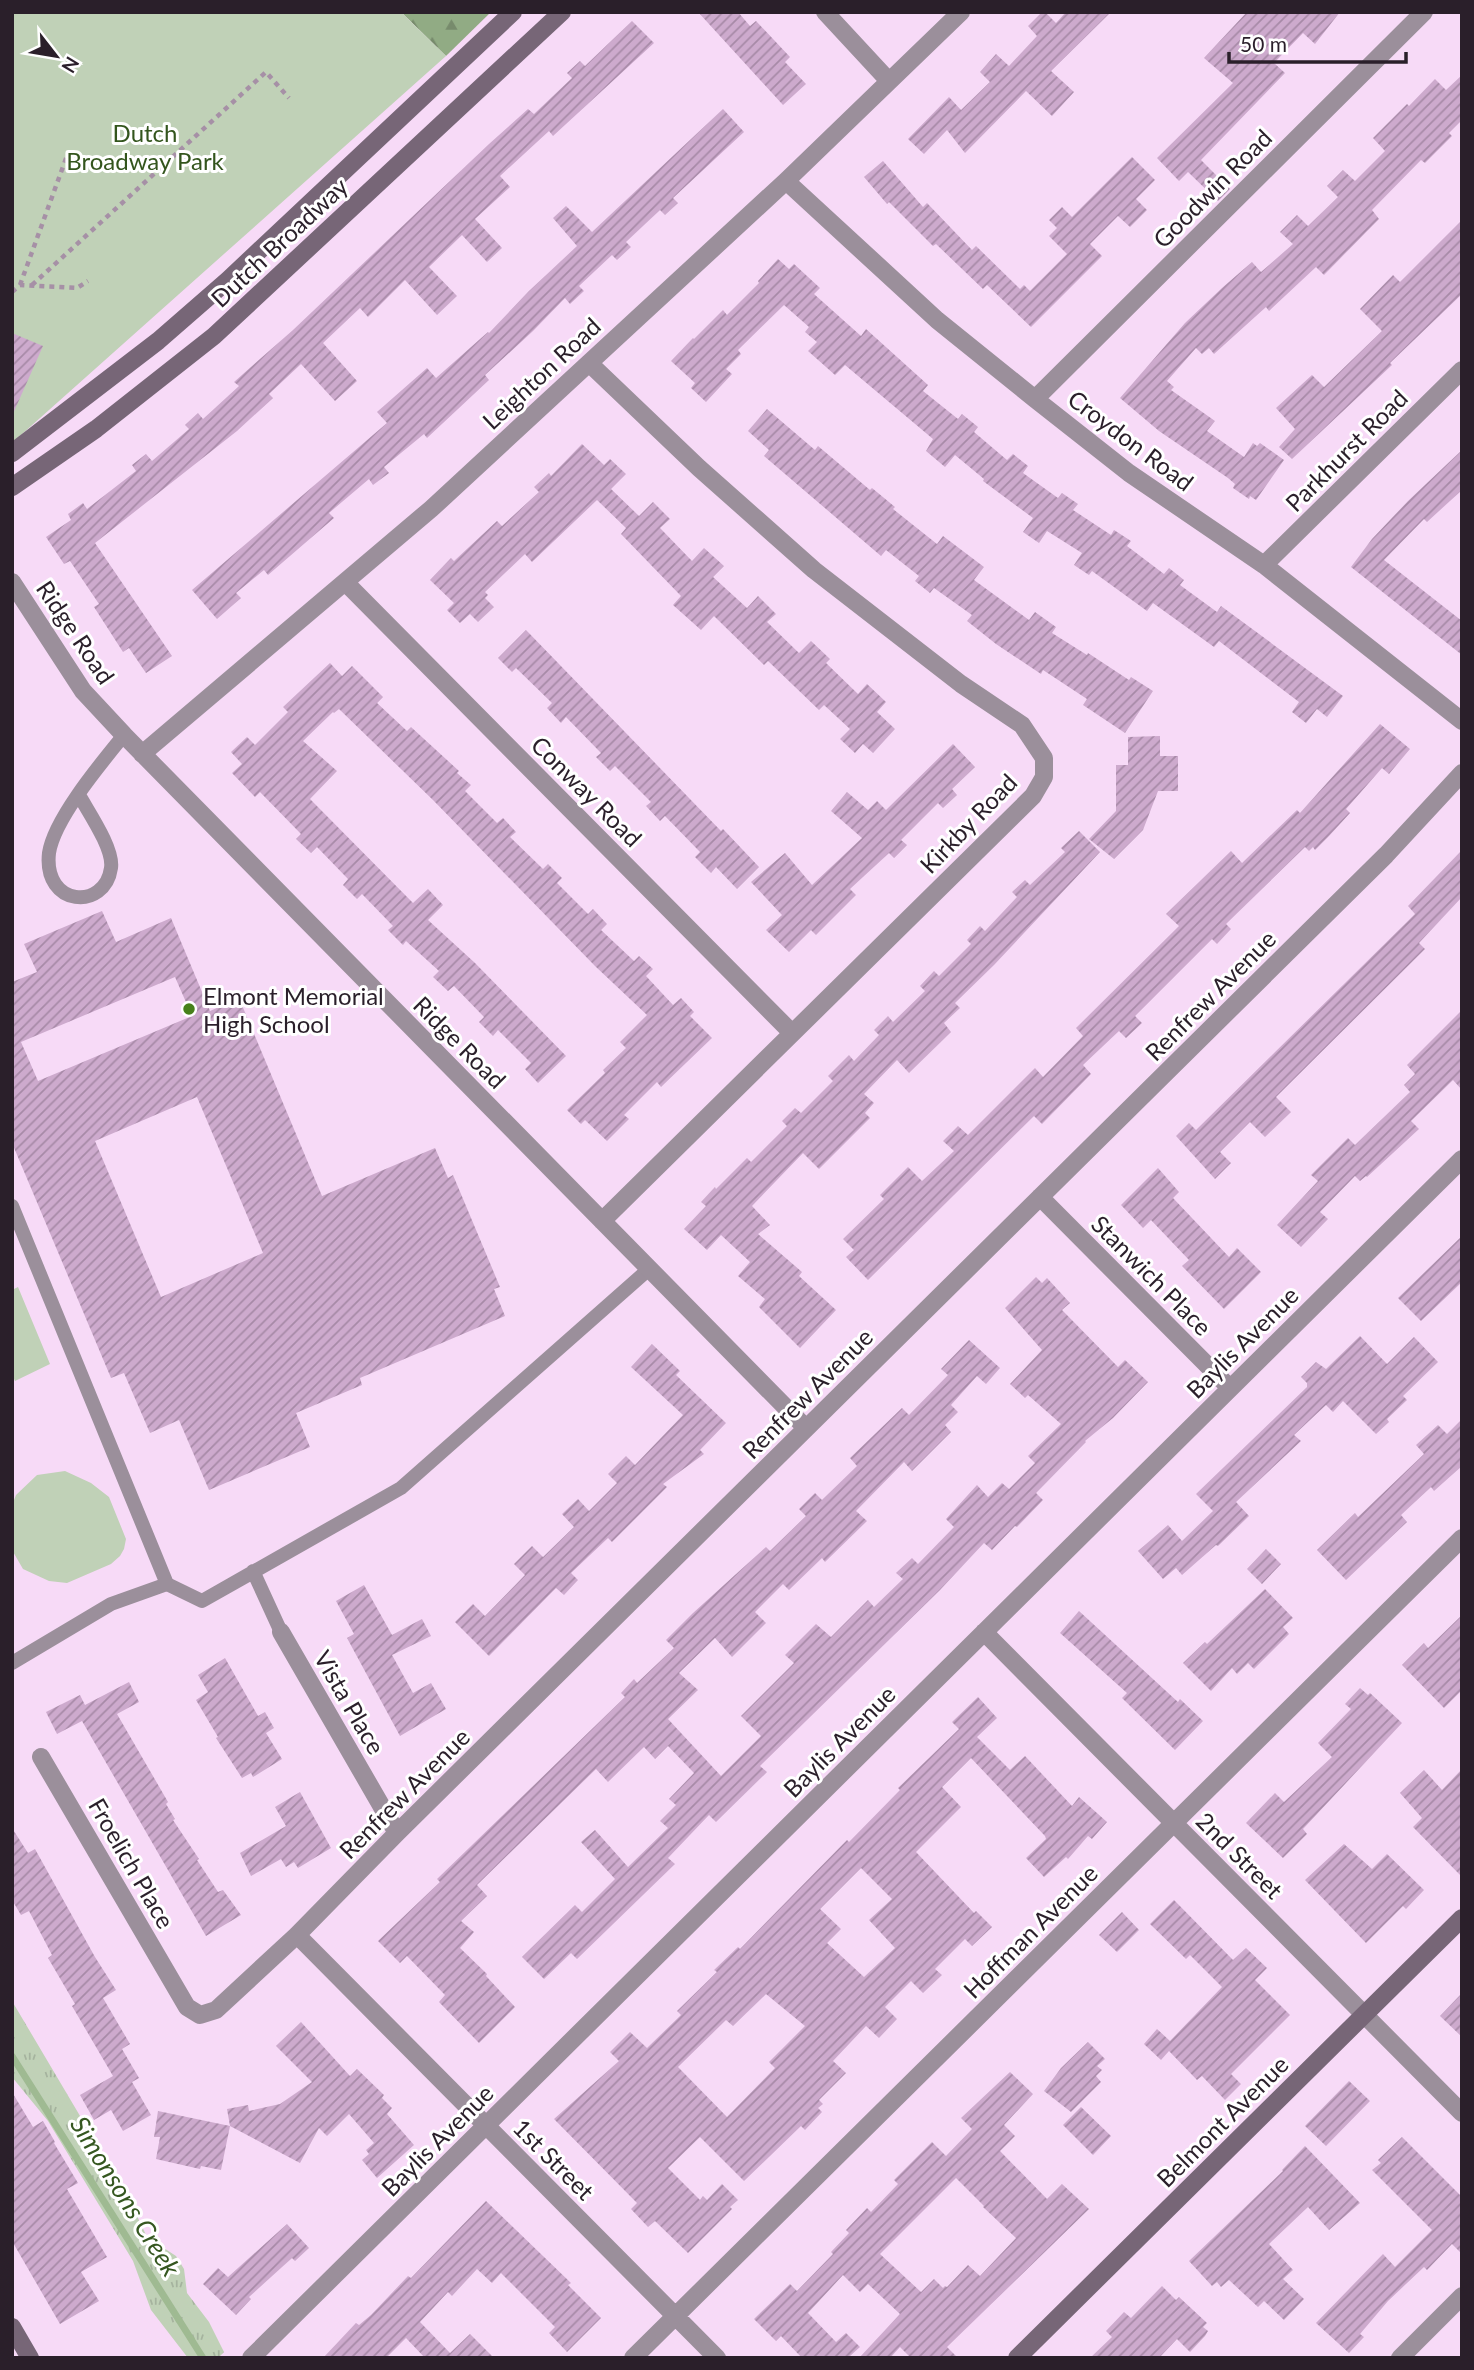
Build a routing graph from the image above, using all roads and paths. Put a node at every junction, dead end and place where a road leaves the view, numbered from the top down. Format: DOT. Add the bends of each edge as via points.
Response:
graph roads {
  1 [pos="513,12"];
  2 [pos="562,12"];
  3 [pos="825,12"];
  4 [pos="961,12"];
  5 [pos="1424,12"];
  6 [pos="888,80"];
  7 [pos="289,98"];
  8 [pos="390,129"];
  9 [pos="414,150"];
  10 [pos="68,153"];
  11 [pos="786,180"];
  12 [pos="88,282"];
  13 [pos="20,285"];
  14 [pos="32,285"];
  15 [pos="12,292"];
  16 [pos="589,363"];
  17 [pos="1462,370"];
  18 [pos="1035,399"];
  19 [pos="12,453"];
  20 [pos="12,486"];
  21 [pos="1264,565"];
  22 [pos="12,582"];
  23 [pos="346,583"];
  24 [pos="1462,721"];
  25 [pos="124,735"];
  26 [pos="142,754"];
  27 [pos="1462,773"];
  28 [pos="79,795"];
  29 [pos="792,1033"];
  30 [pos="1462,1159"];
  31 [pos="1040,1197"];
  32 [pos="12,1206"];
  33 [pos="602,1221"];
  34 [pos="649,1269"];
  35 [pos="1230,1388"];
  36 [pos="806,1428"];
  37 [pos="1462,1538"];
  38 [pos="253,1571"];
  39 [pos="167,1584"];
  40 [pos="281,1632"];
  41 [pos="984,1632"];
  42 [pos="12,1663"];
  43 [pos="41,1757"];
  44 [pos="1174,1823"];
  45 [pos="397,1833"];
  46 [pos="1462,1918"];
  47 [pos="297,1935"];
  48 [pos="179,1994"];
  49 [pos="1364,2015"];
  50 [pos="1462,2113"];
  51 [pos="487,2125"];
  52 [pos="1462,2296"];
  53 [pos="676,2316"];
  54 [pos="12,2326"];
  55 [pos="30,2358"];
  56 [pos="251,2358"];
  57 [pos="633,2358"];
  58 [pos="717,2358"];
  59 [pos="1017,2358"];
  60 [pos="1400,2358"];
  1 -- 8 [label="main road, Dutch Broadway"];
  2 -- 9 [label="main road, Dutch Broadway"];
  3 -- 6 [label="street"];
  4 -- 6 [label="street, Leighton Road"];
  5 -- 18 [label="street, Goodwin Road"];
  6 -- 11 [label="street, Leighton Road"];
  7 -- 14 [label="path" via="266,72"];
  8 -- 9 [label="main road"];
  8 -- 19 [label="main road, Dutch Broadway" via="158,341"];
  9 -- 20 [label="main road, Dutch Broadway" via="214,336 96,429"];
  10 -- 13 [label="path"];
  11 -- 16 [label="street, Leighton Road"];
  11 -- 18 [label="street, Croydon Road" via="937,320"];
  12 -- 14 [label="path" via="77,288"];
  13 -- 14 [label="path"];
  13 -- 15 [label="path"];
  16 -- 23 [label="street, Leighton Road"];
  16 -- 29 [label="street, Kirkby Road" via="814,570 1022,726 1044,758 1044,777 1033,796"];
  17 -- 21 [label="street, Parkhurst Road"];
  18 -- 21 [label="street, Croydon Road" via="1129,473"];
  21 -- 24 [label="street, Croydon Road"];
  22 -- 25 [label="street, Ridge Road" via="83,691"];
  23 -- 26 [label="street, Leighton Road"];
  23 -- 29 [label="street, Conway Road"];
  25 -- 26 [label="street, Ridge Road"];
  25 -- 28 [label="lane"];
  26 -- 33 [label="street, Ridge Road"];
  27 -- 31 [label="street, Renfrew Avenue" via="1386,855"];
  28 -- 28 [label="lane" via="61,821 49,852 57,888 74,897 102,887 112,866 109,851"];
  29 -- 33 [label="street, Kirkby Road"];
  30 -- 35 [label="street, Baylis Avenue"];
  31 -- 35 [label="street, Stanwich Place"];
  31 -- 36 [label="street, Renfrew Avenue"];
  32 -- 39 [label="lane"];
  33 -- 34 [label="street, Ridge Road"];
  34 -- 36 [label="street, Ridge Road"];
  34 -- 38 [label="lane" via="401,1488"];
  35 -- 41 [label="street, Baylis Avenue"];
  36 -- 45 [label="street, Renfrew Avenue"];
  37 -- 44 [label="street, Hoffman Avenue"];
  38 -- 39 [label="lane" via="202,1601"];
  38 -- 40 [label="lane"];
  39 -- 42 [label="lane" via="111,1604"];
  40 -- 45 [label="street, Vista Place"];
  41 -- 44 [label="street, 2nd Street"];
  41 -- 51 [label="street, Baylis Avenue"];
  43 -- 48 [label="street, Froelich Place"];
  44 -- 49 [label="street, 2nd Street"];
  44 -- 53 [label="street, Hoffman Avenue"];
  45 -- 47 [label="street, Renfrew Avenue"];
  46 -- 49 [label="main road, Belmont Avenue"];
  47 -- 48 [label="street, Renfrew Avenue" via="216,2010 193,2013"];
  47 -- 51 [label="street, 1st Street"];
  49 -- 50 [label="street, 2nd Street"];
  49 -- 59 [label="main road, Belmont Avenue"];
  51 -- 53 [label="street, 1st Street"];
  51 -- 56 [label="street, Baylis Avenue"];
  52 -- 60 [label="street"];
  53 -- 57 [label="street, Hoffman Avenue"];
  53 -- 58 [label="street, 1st Street"];
  54 -- 55 [label="main road"];
}
